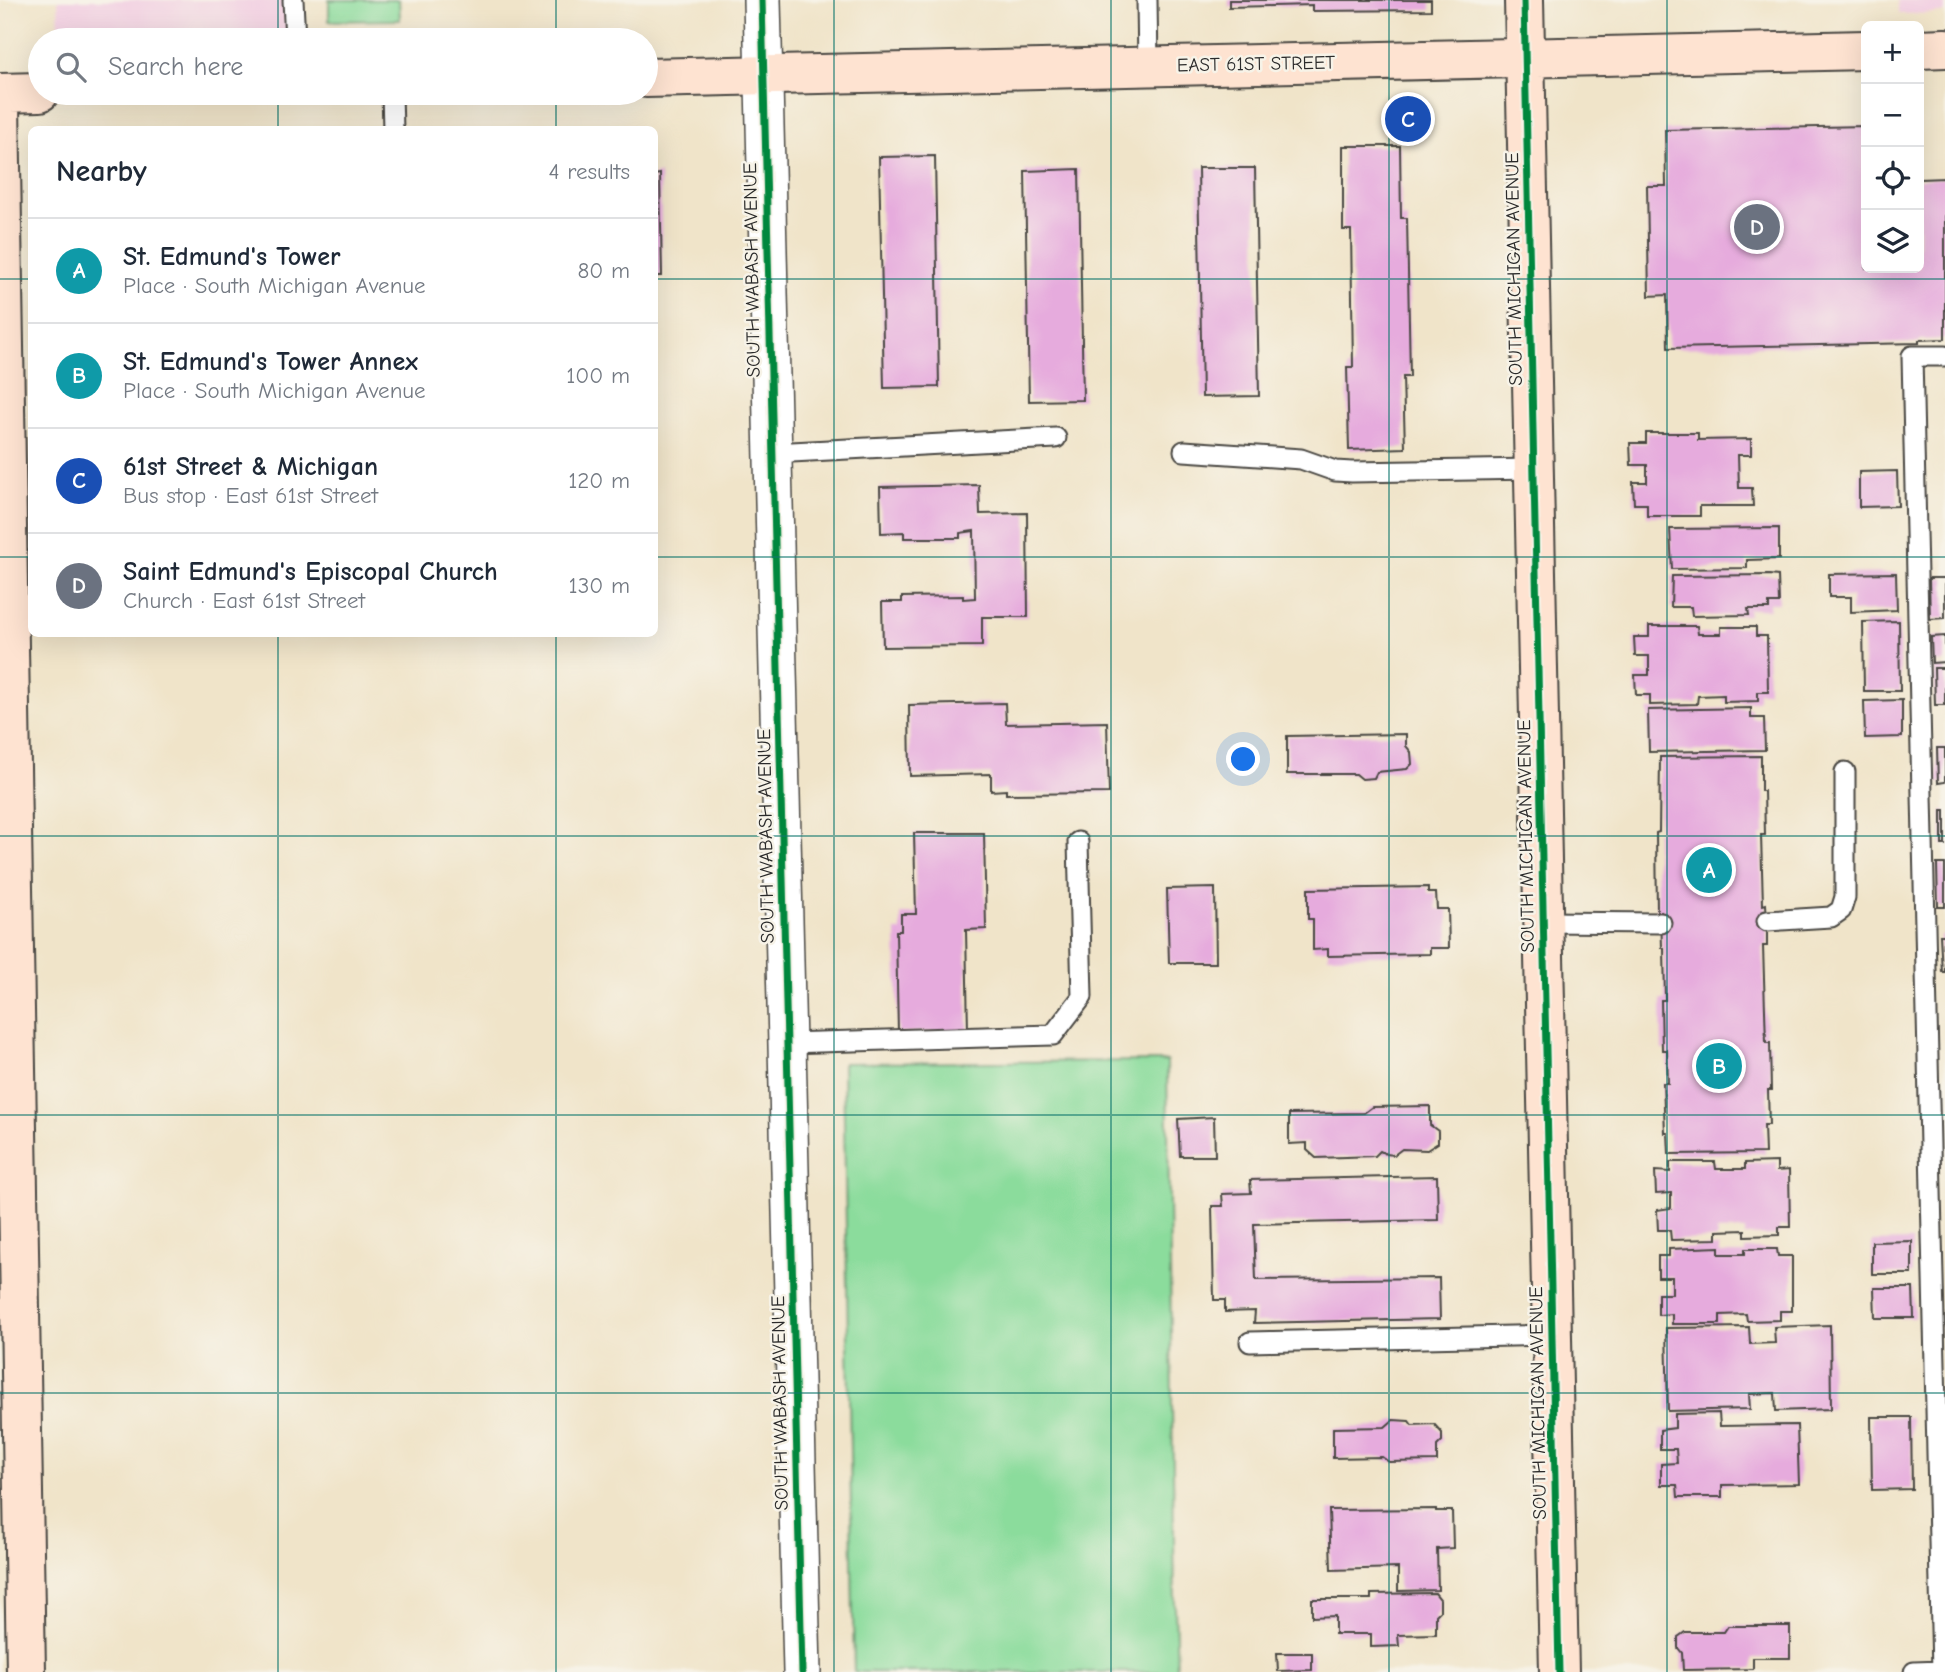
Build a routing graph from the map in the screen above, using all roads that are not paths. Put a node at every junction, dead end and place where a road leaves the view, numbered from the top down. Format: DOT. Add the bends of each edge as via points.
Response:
graph roads {
  1 [pos="293,0"];
  2 [pos="762,0"];
  3 [pos="1147,0"];
  4 [pos="1524,0"];
  5 [pos="294,28"];
  6 [pos="1945,48"];
  7 [pos="1924,49"];
  8 [pos="1861,50"];
  9 [pos="1525,58"];
  10 [pos="1148,66"];
  11 [pos="763,75"];
  12 [pos="658,78"];
  13 [pos="28,92"];
  14 [pos="0,93"];
  15 [pos="0,104"];
  16 [pos="392,105"];
  17 [pos="393,126"];
  18 [pos="1945,356"];
  19 [pos="3,410"];
  20 [pos="1056,438"];
  21 [pos="1184,451"];
  22 [pos="773,453"];
  23 [pos="1534,469"];
  24 [pos="1845,772"];
  25 [pos="1078,842"];
  26 [pos="1767,921"];
  27 [pos="1543,922"];
  28 [pos="1661,923"];
  29 [pos="787,1043"];
  30 [pos="1552,1335"];
  31 [pos="1250,1342"];
  32 [pos="26,1672"];
  33 [pos="802,1672"];
  34 [pos="1559,1672"];
  35 [pos="1914,1672"];
  36 [pos="1941,1672"];
  1 -- 5 [label="lane"];
  2 -- 11 [label="street, SOUTH WABASH AVENUE"];
  3 -- 10 [label="lane"];
  4 -- 9 [label="street, SOUTH MICHIGAN AVENUE"];
  6 -- 7 [label="street"];
  8 -- 9 [label="street, EAST 61ST STREET"];
  9 -- 10 [label="street, EAST 61ST STREET"];
  9 -- 23 [label="street, SOUTH MICHIGAN AVENUE"];
  10 -- 11 [label="street, EAST 61ST STREET"];
  11 -- 12 [label="street, EAST 61ST STREET"];
  11 -- 22 [label="street, SOUTH WABASH AVENUE"];
  13 -- 14 [label="street"];
  15 -- 19 [label="street"];
  16 -- 17 [label="lane"];
  18 -- 36 [label="lane" via="1912,356"];
  19 -- 32 [label="street"];
  20 -- 22 [label="lane"];
  21 -- 23 [label="lane" via="1301,459 1352,472"];
  22 -- 29 [label="street, SOUTH WABASH AVENUE"];
  23 -- 27 [label="street, SOUTH MICHIGAN AVENUE"];
  24 -- 26 [label="lane" via="1845,897 1841,910 1830,917"];
  25 -- 29 [label="lane" via="1082,997 1053,1035"];
  27 -- 28 [label="lane"];
  27 -- 30 [label="street, SOUTH MICHIGAN AVENUE"];
  29 -- 33 [label="street, SOUTH WABASH AVENUE"];
  30 -- 31 [label="lane"];
  30 -- 34 [label="street, SOUTH MICHIGAN AVENUE"];
  35 -- 36 [label="lane"];
}
